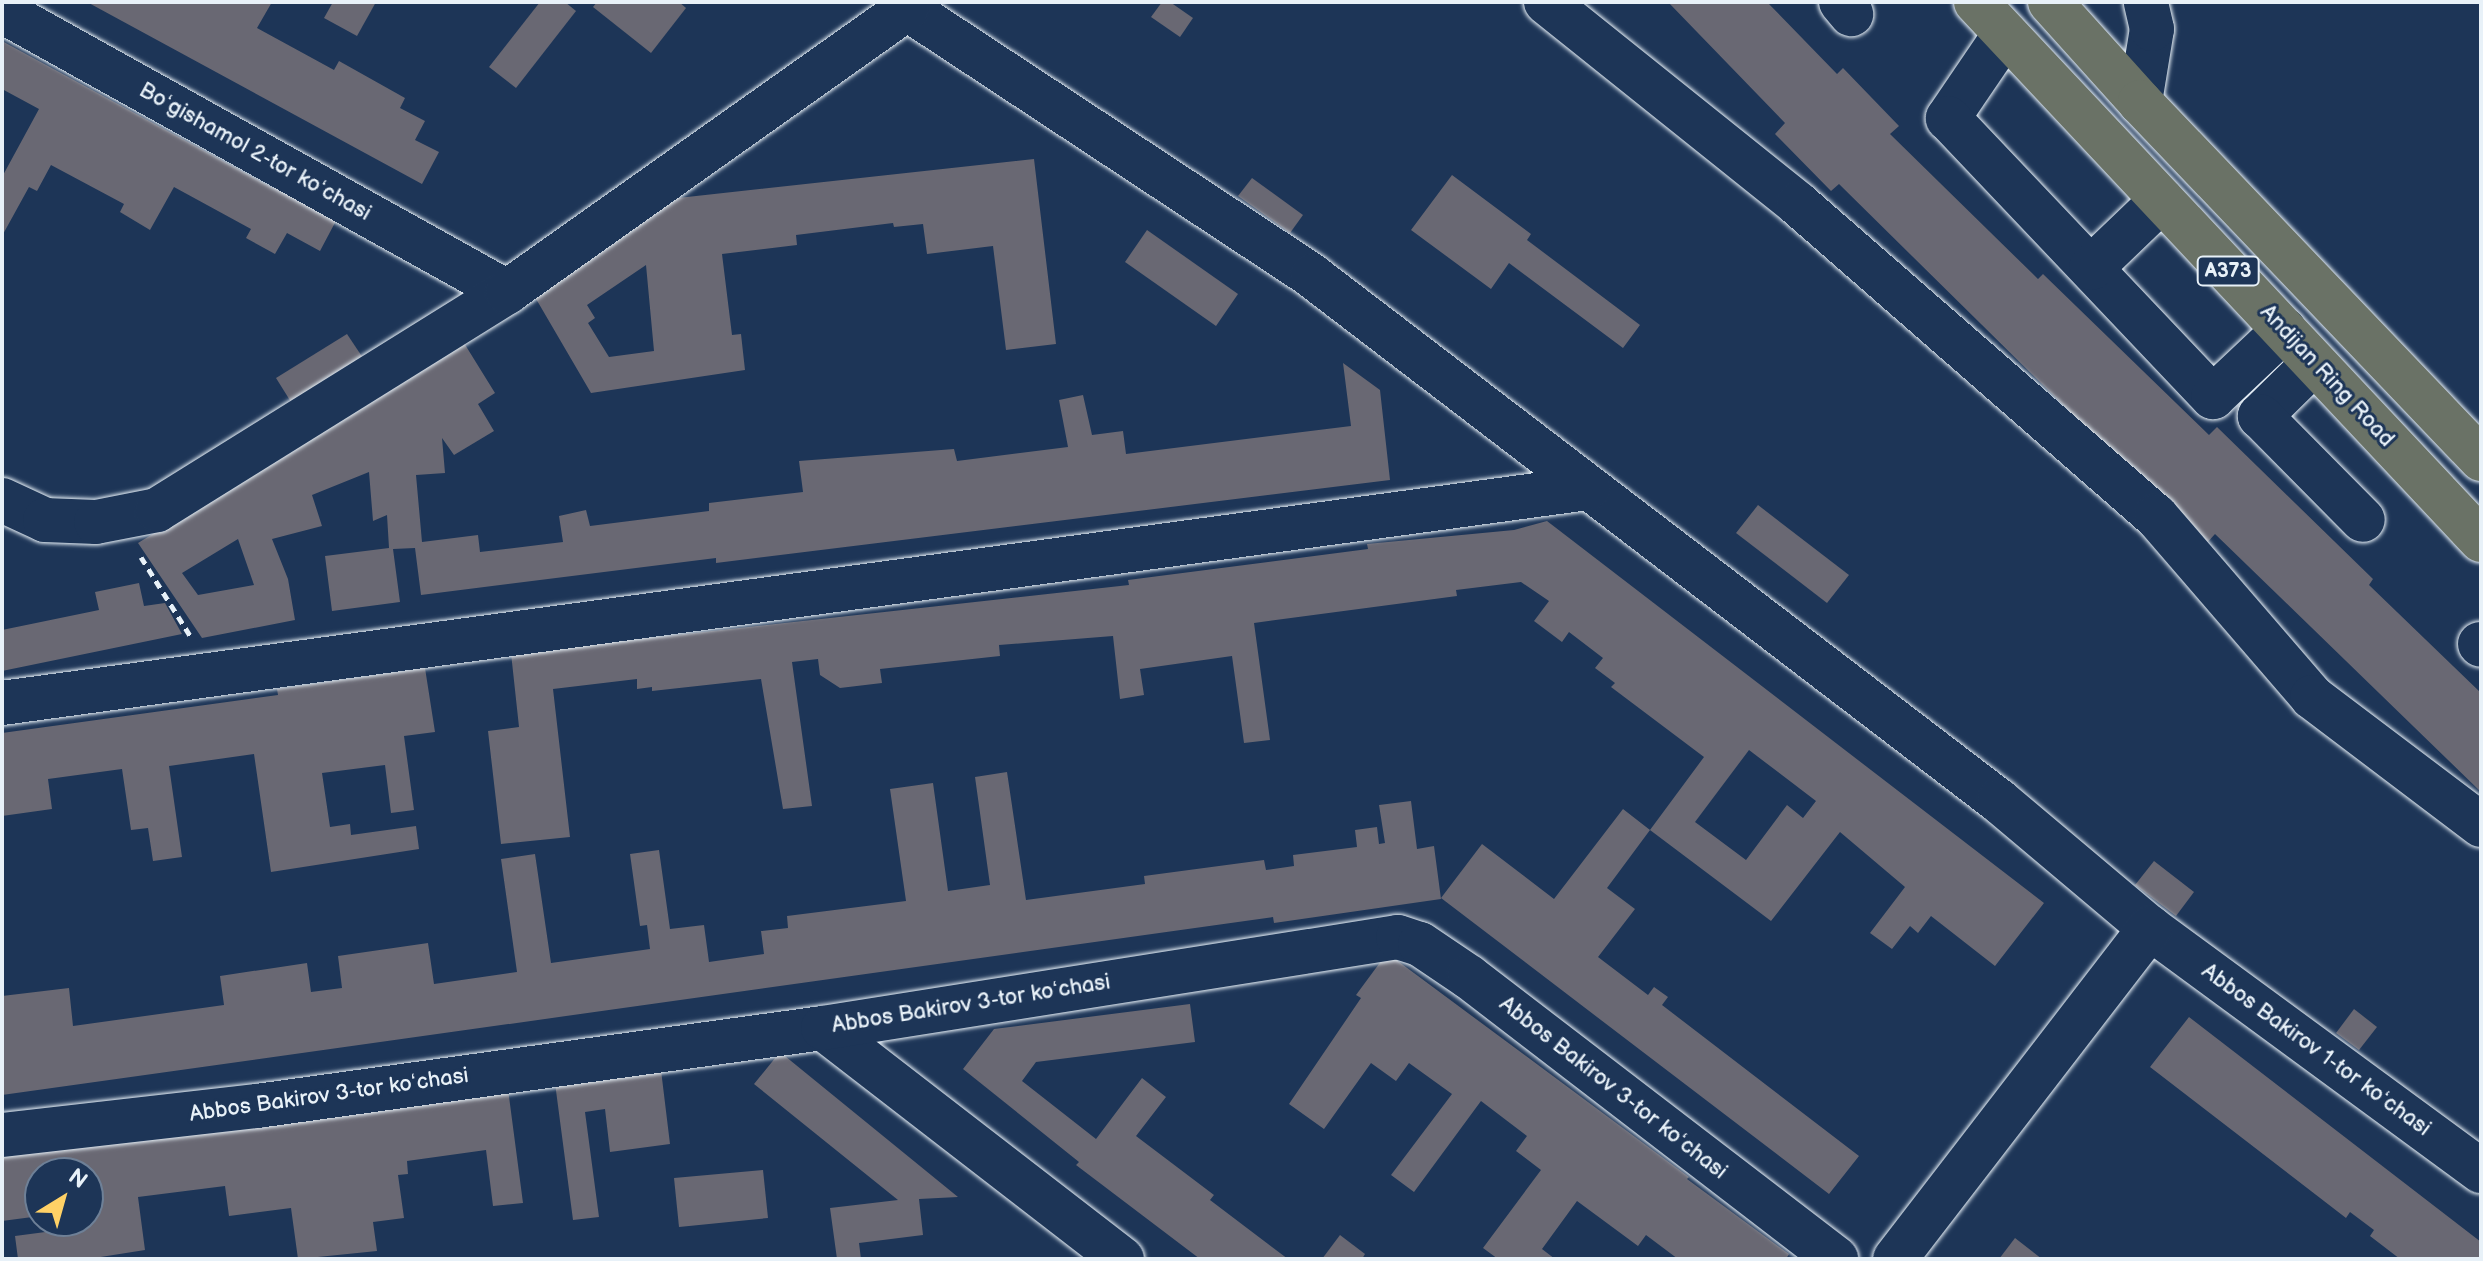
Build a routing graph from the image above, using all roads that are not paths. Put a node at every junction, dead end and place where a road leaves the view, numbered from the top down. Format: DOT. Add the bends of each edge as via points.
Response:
graph roads {
  1 [pos="1546,2"];
  2 [pos="1976,2"];
  3 [pos="2050,2"];
  4 [pos="2146,2"];
  5 [pos="902,6"];
  6 [pos="2,11"];
  7 [pos="2005,34"];
  8 [pos="2140,102"];
  9 [pos="2162,200"];
  10 [pos="2091,268"];
  11 [pos="507,292"];
  12 [pos="2284,330"];
  13 [pos="2314,363"];
  14 [pos="2481,459"];
  15 [pos="1588,488"];
  16 [pos="2,500"];
  17 [pos="2363,520"];
  18 [pos="2481,540"];
  19 [pos="2,703"];
  20 [pos="2481,825"];
  21 [pos="2150,928"];
  22 [pos="823,1028"];
  23 [pos="2,1135"];
  24 [pos="2481,1171"];
  25 [pos="1122,1259"];
  26 [pos="1836,1259"];
  27 [pos="1895,1259"];
  1 -- 20 [label="street" via="1798,204 2156,516 2312,697"];
  2 -- 7 [label="highway, Andijan Ring Road / A373"];
  3 -- 8 [label="highway, A373"];
  4 -- 8 [label="street" via="2152,29"];
  5 -- 11 [label="street"];
  5 -- 15 [label="street, Abbos Bakirov 1-tor koʻchasi" via="1312,276"];
  6 -- 11 [label="street, Boʻgishamol 2-tor koʻchasi"];
  7 -- 9 [label="highway, Andijan Ring Road / A373"];
  7 -- 10 [label="street" via="1948,118"];
  8 -- 14 [label="highway, A373"];
  9 -- 10 [label="street"];
  9 -- 12 [label="highway, Andijan Ring Road / A373"];
  10 -- 12 [label="street" via="2213,397"];
  11 -- 16 [label="street" via="157,510 117,519 45,520"];
  12 -- 13 [label="highway, Andijan Ring Road / A373"];
  13 -- 17 [label="street" via="2260,416"];
  13 -- 18 [label="highway, Andijan Ring Road / A373"];
  15 -- 19 [label="street"];
  15 -- 21 [label="street, Abbos Bakirov 1-tor koʻchasi" via="1999,801"];
  21 -- 24 [label="street, Abbos Bakirov 1-tor koʻchasi"];
  21 -- 27 [label="street"];
  22 -- 23 [label="street, Abbos Bakirov 3-tor koʻchasi" via="257,1106"];
  22 -- 25 [label="street"];
  22 -- 26 [label="street, Abbos Bakirov 3-tor koʻchasi" via="1398,937 1420,944 1469,977"];
}
